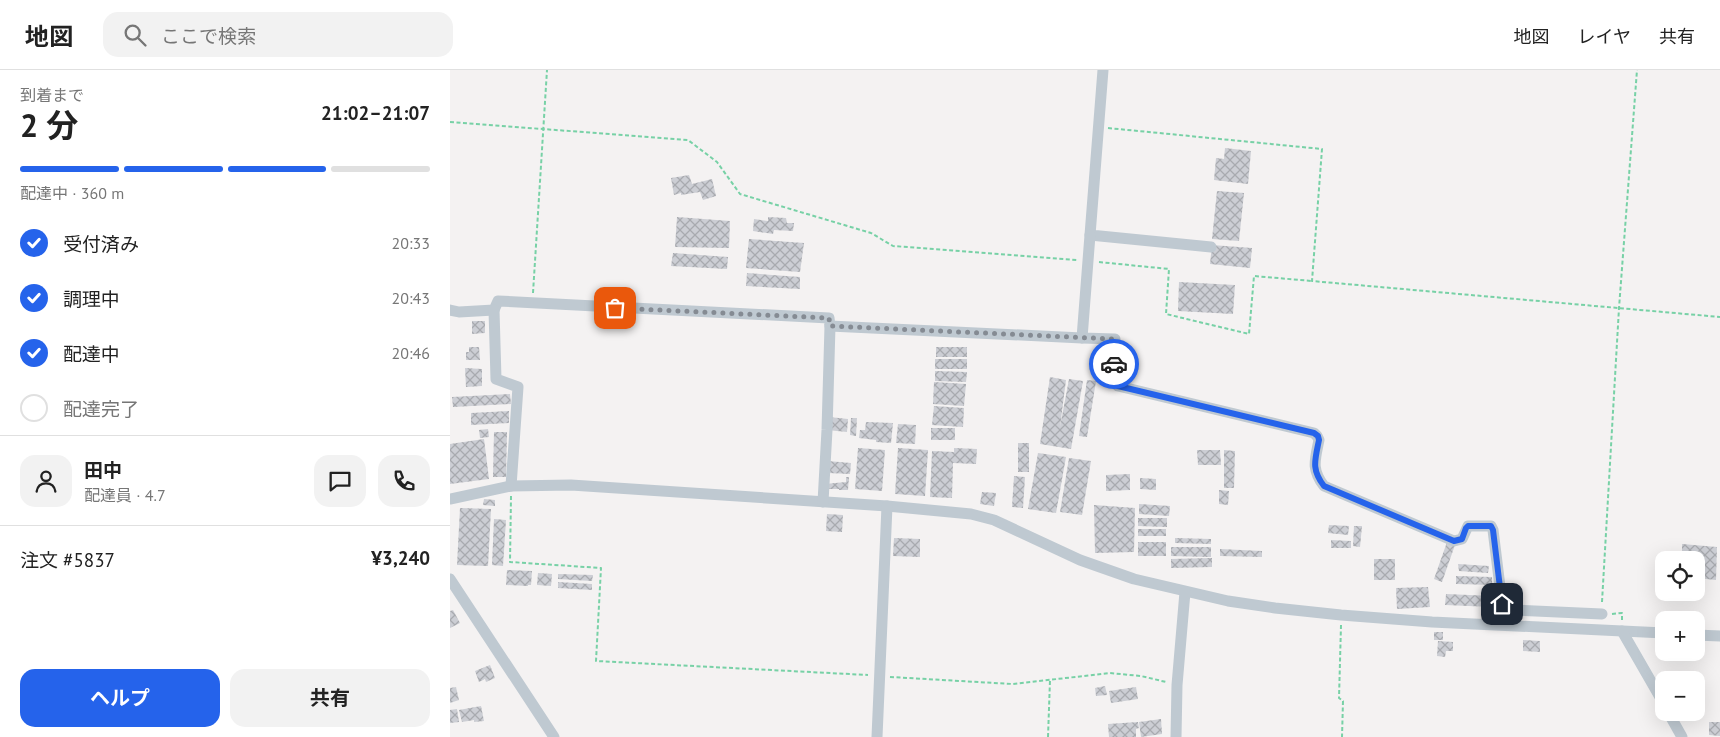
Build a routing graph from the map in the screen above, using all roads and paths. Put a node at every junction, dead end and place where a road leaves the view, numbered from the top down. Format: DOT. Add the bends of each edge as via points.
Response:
graph roads {
  1 [pos="547,70"];
  2 [pos="1103,70"];
  3 [pos="1637,70"];
  4 [pos="450,122"];
  5 [pos="542,128"];
  6 [pos="1098,128"];
  7 [pos="1090,235"];
  8 [pos="1211,248"];
  9 [pos="1088,261"];
  10 [pos="1312,281"];
  11 [pos="533,303"];
  12 [pos="1619,308"];
  13 [pos="450,310"];
  14 [pos="494,310"];
  15 [pos="1720,317"];
  16 [pos="830,326"];
  17 [pos="1082,338"];
  18 [pos="511,486"];
  19 [pos="450,499"];
  20 [pos="823,502"];
  21 [pos="888,506"];
  22 [pos="450,579"];
  23 [pos="1185,592"];
  24 [pos="1602,614"];
  25 [pos="1341,615"];
  26 [pos="1622,631"];
  27 [pos="1655,633"];
  28 [pos="1705,635"];
  29 [pos="1720,636"];
  30 [pos="881,676"];
  31 [pos="1050,680"];
  32 [pos="1177,685"];
  33 [pos="1655,688"];
  34 [pos="1673,721"];
  35 [pos="554,737"];
  36 [pos="877,737"];
  37 [pos="1048,737"];
  38 [pos="1176,737"];
  39 [pos="1342,737"];
  40 [pos="1682,737"];
  1 -- 5 [label="path"];
  2 -- 6 [label="street"];
  3 -- 12 [label="path"];
  4 -- 5 [label="path"];
  5 -- 9 [label="path" via="688,140 717,162 740,194 871,233 893,246"];
  5 -- 11 [label="path"];
  6 -- 7 [label="street"];
  6 -- 10 [label="path" via="1322,149"];
  7 -- 8 [label="street"];
  7 -- 9 [label="street"];
  9 -- 10 [label="path" via="1169,269 1166,314 1249,334 1254,276"];
  9 -- 17 [label="street"];
  10 -- 12 [label="path"];
  11 -- 14 [label="street" via="498,302"];
  11 -- 16 [label="street" via="829,318"];
  12 -- 15 [label="path"];
  12 -- 24 [label="path"];
  13 -- 14 [label="street"];
  14 -- 18 [label="street" via="496,379 518,387"];
  16 -- 17 [label="street"];
  16 -- 20 [label="street"];
  17 -- 24 [label="street" via="1114,339 1113,379 1118,386 1314,433 1319,440 1315,469 1324,486 1454,541 1462,539 1468,526 1491,526 1502,604 1506,607"];
  18 -- 19 [label="street"];
  18 -- 20 [label="street" via="571,485"];
  18 -- 30 [label="path" via="510,562 601,568 596,661"];
  20 -- 21 [label="street"];
  21 -- 23 [label="street" via="972,514 994,520 1080,560"];
  21 -- 30 [label="street"];
  22 -- 35 [label="street"];
  23 -- 25 [label="street" via="1266,607"];
  23 -- 32 [label="street"];
  24 -- 26 [label="path" via="1622,613"];
  25 -- 26 [label="street"];
  25 -- 39 [label="path" via="1339,698 1343,701"];
  26 -- 27 [label="street"];
  26 -- 33 [label="street"];
  28 -- 29 [label="street"];
  30 -- 31 [label="path" via="1013,684"];
  30 -- 36 [label="street"];
  31 -- 32 [label="path" via="1110,673 1141,676"];
  31 -- 37 [label="path"];
  32 -- 38 [label="street"];
  34 -- 40 [label="street"];
}
